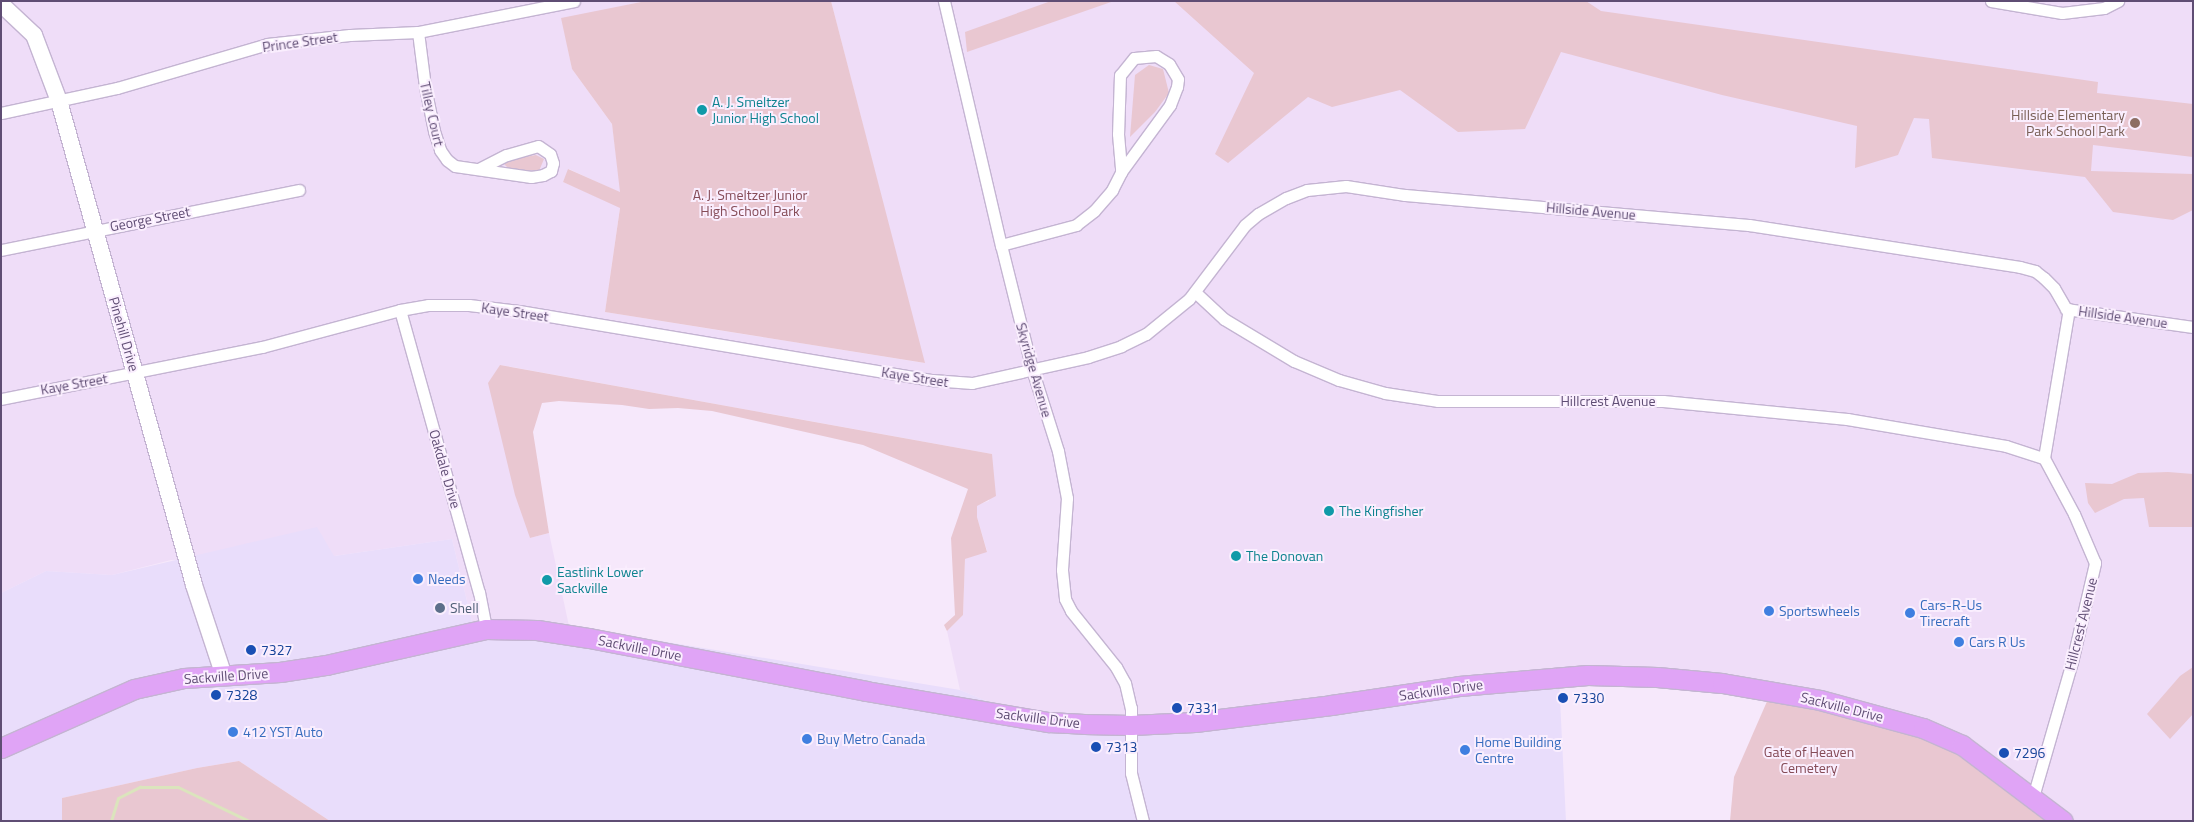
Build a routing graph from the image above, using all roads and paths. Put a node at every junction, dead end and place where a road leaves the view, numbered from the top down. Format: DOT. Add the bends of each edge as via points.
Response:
graph roads {
  1 [pos="574,1"];
  2 [pos="944,1"];
  3 [pos="1990,1"];
  4 [pos="2118,1"];
  5 [pos="1,4"];
  6 [pos="418,32"];
  7 [pos="58,101"];
  8 [pos="1,113"];
  9 [pos="479,169"];
  10 [pos="1121,172"];
  11 [pos="299,190"];
  12 [pos="95,230"];
  13 [pos="1001,245"];
  14 [pos="1,250"];
  15 [pos="1195,292"];
  16 [pos="2068,309"];
  17 [pos="400,310"];
  18 [pos="2193,327"];
  19 [pos="1032,369"];
  20 [pos="134,373"];
  21 [pos="1,400"];
  22 [pos="2044,458"];
  23 [pos="486,630"];
  24 [pos="224,676"];
  25 [pos="1131,725"];
  26 [pos="1,748"];
  27 [pos="2033,797"];
  28 [pos="1143,821"];
  29 [pos="2063,821"];
  1 -- 6 [label="street, Prince Street"];
  2 -- 13 [label="street, Skyridge Avenue"];
  3 -- 4 [label="street" via="2062,13 2104,8"];
  5 -- 7 [label="street, Pinehill Drive" via="34,35"];
  6 -- 7 [label="street, Prince Street" via="268,44 117,88"];
  6 -- 9 [label="street, Tilley Court" via="425,87 440,150 455,166"];
  7 -- 8 [label="street, Prince Street"];
  7 -- 12 [label="street, Pinehill Drive"];
  9 -- 9 [label="street, Tilley Court" via="506,155 538,146 550,154 553,163 551,171 531,177"];
  10 -- 10 [label="street" via="1118,134 1120,75 1134,58 1156,56 1169,64 1178,79 1177,87 1170,105"];
  10 -- 13 [label="street" via="1112,190 1094,211 1076,225"];
  11 -- 12 [label="street, George Street"];
  12 -- 14 [label="street, George Street"];
  12 -- 20 [label="street, Pinehill Drive"];
  13 -- 19 [label="street, Skyridge Avenue"];
  15 -- 16 [label="street, Hillside Avenue" via="1245,225 1270,206 1308,190 1346,186 1405,195 1749,225 2020,267 2035,271 2044,278"];
  15 -- 19 [label="street, Hillside Avenue" via="1165,321 1121,346"];
  15 -- 22 [label="street, Hillcrest Avenue" via="1224,319 1294,362 1385,393 1438,401 1663,401 1848,419 2006,446"];
  16 -- 18 [label="street, Hillside Avenue"];
  16 -- 22 [label="street"];
  17 -- 19 [label="street, Kaye Street" via="428,305 469,305 519,311 958,383 972,383"];
  17 -- 20 [label="street, Kaye Street" via="262,347"];
  17 -- 23 [label="street, Oakdale Drive" via="478,587"];
  19 -- 25 [label="street, Skyridge Avenue" via="1058,452 1067,498 1062,570 1065,599 1125,683"];
  20 -- 21 [label="street, Kaye Street"];
  20 -- 24 [label="street, Pinehill Drive" via="194,585"];
  22 -- 27 [label="street, Hillcrest Avenue" via="2074,514 2095,563 2072,662"];
  23 -- 24 [label="main road, Sackville Drive" via="326,665"];
  23 -- 25 [label="main road, Sackville Drive" via="537,630 589,638 1048,722"];
  24 -- 26 [label="main road, Sackville Drive" via="184,678 134,688"];
  25 -- 27 [label="main road, Sackville Drive" via="1195,722 1517,680 1603,675 1657,677 1772,690 1923,728 1962,745"];
  25 -- 28 [label="street, Skyridge Avenue" via="1131,773"];
  27 -- 29 [label="main road, Sackville Drive"];
}
